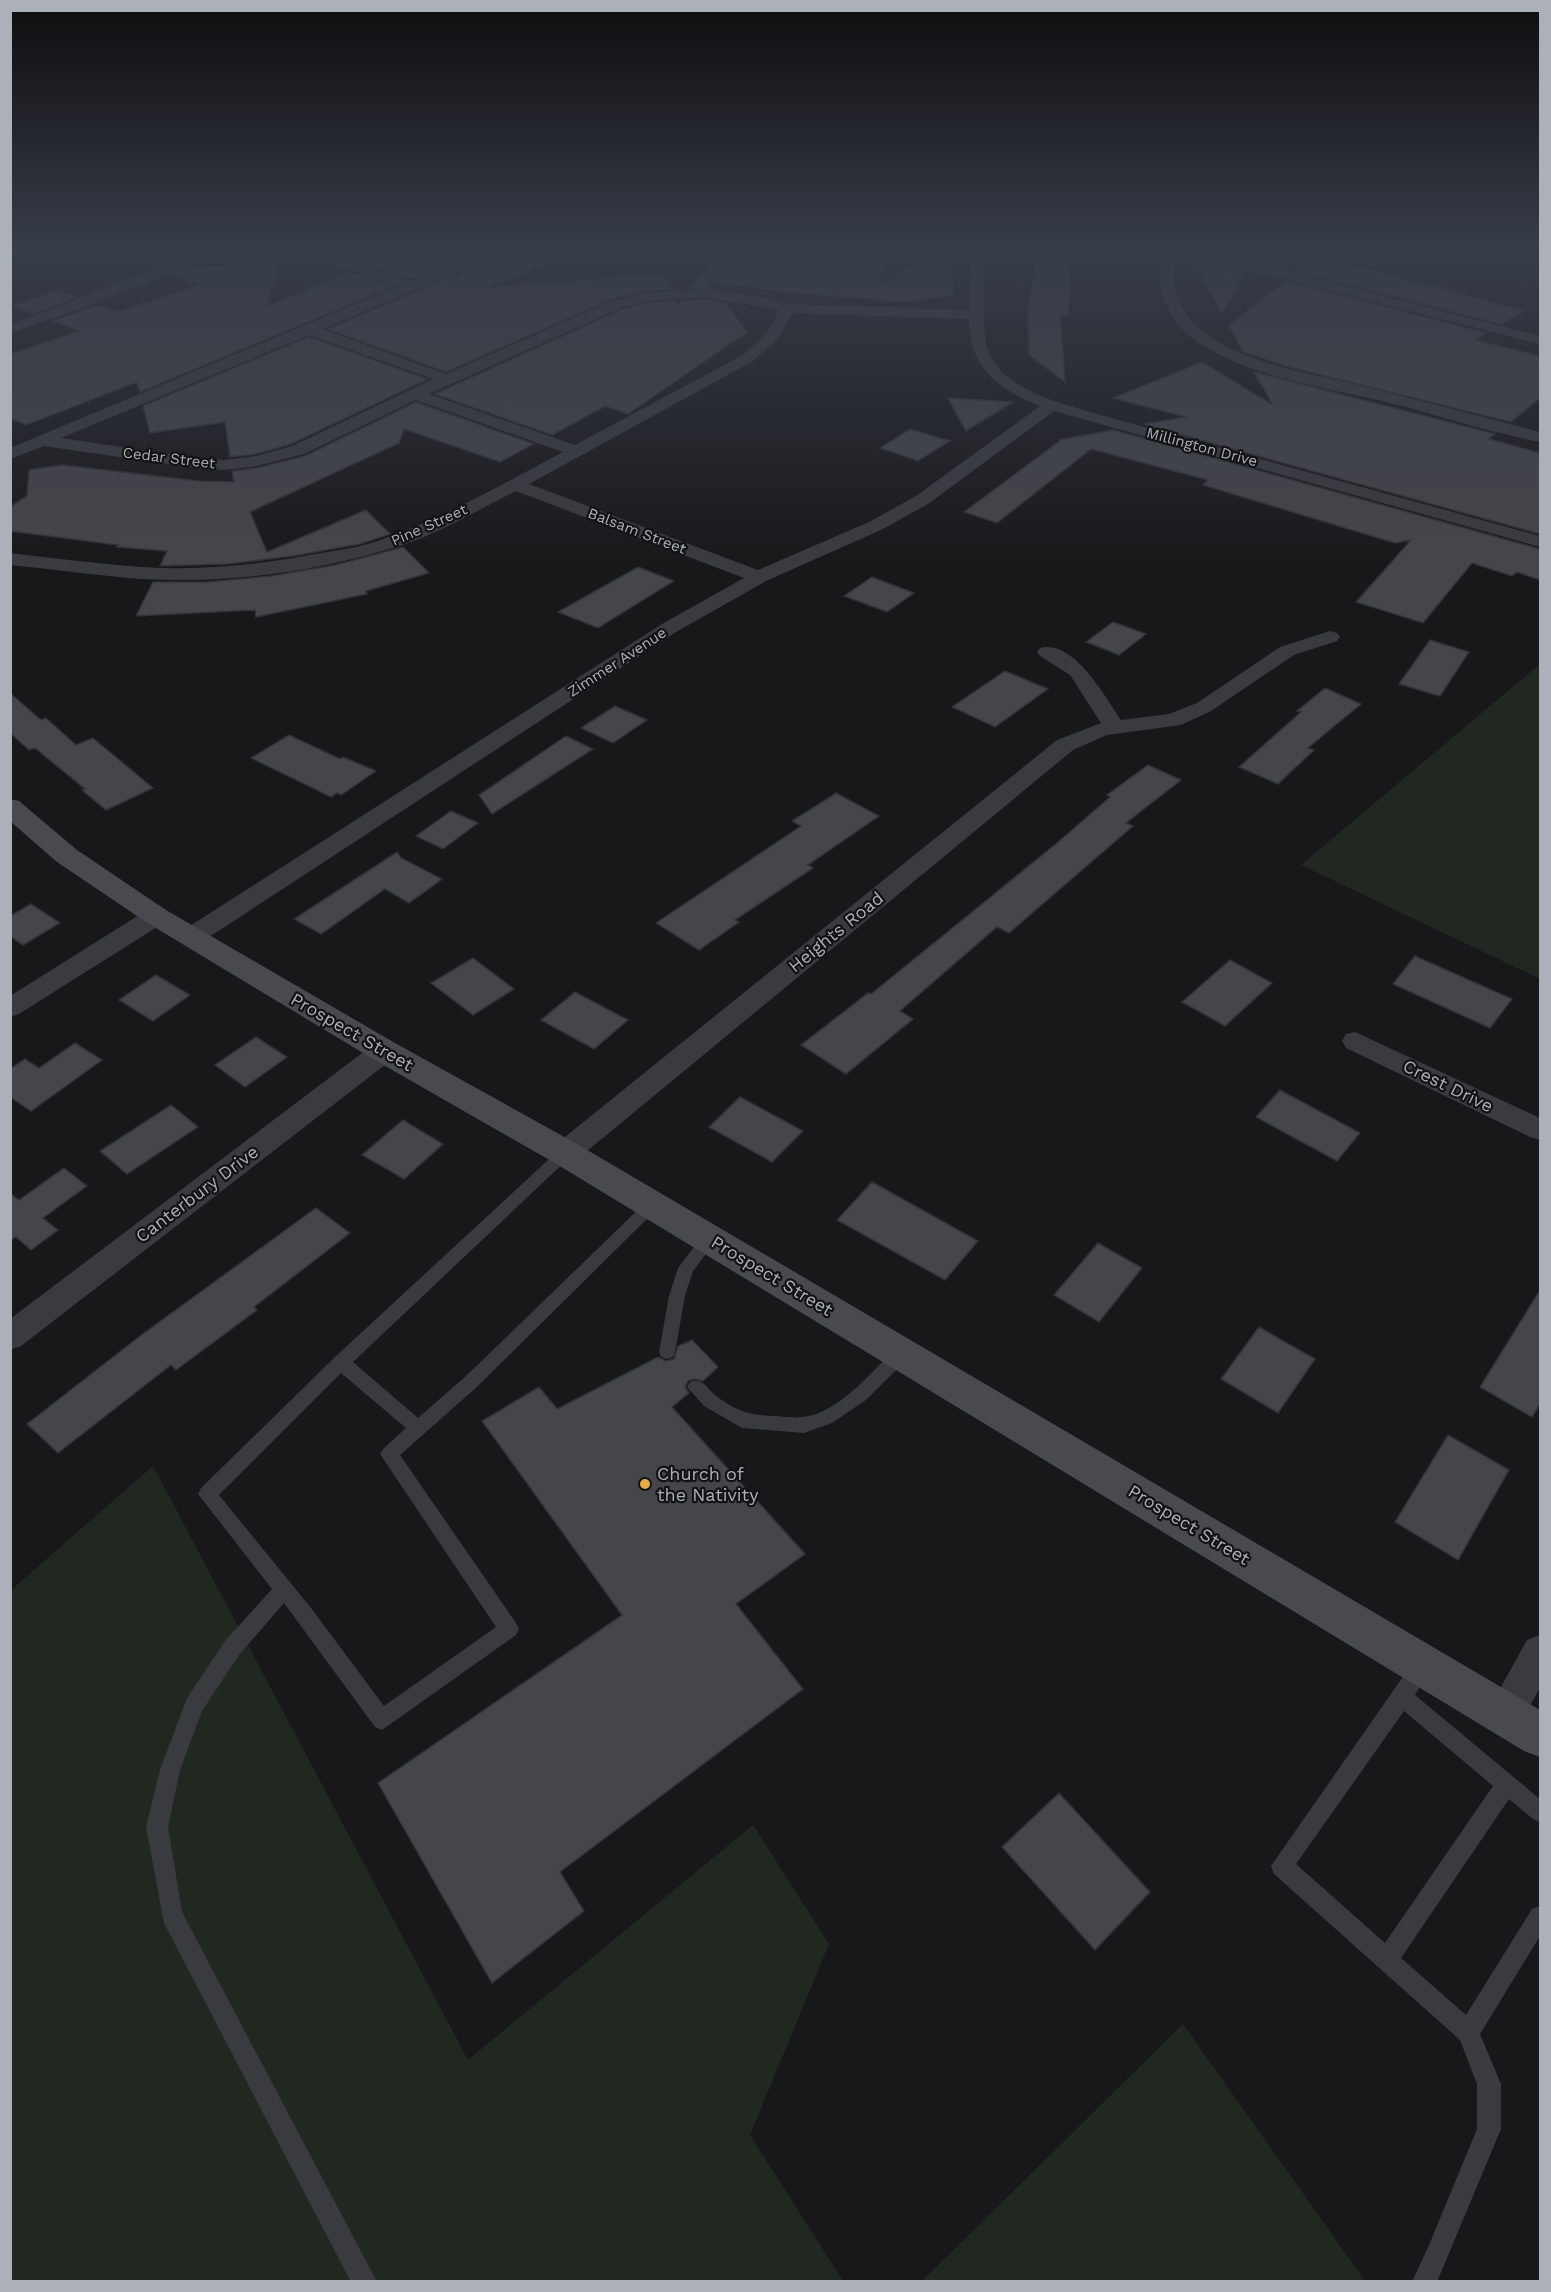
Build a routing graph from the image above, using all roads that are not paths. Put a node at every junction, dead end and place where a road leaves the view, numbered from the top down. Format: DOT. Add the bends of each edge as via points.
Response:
graph roads {
  1 [pos="248,355"];
  2 [pos="378,355"];
  3 [pos="502,355"];
  4 [pos="752,355"];
  5 [pos="983,355"];
  6 [pos="1236,355"];
  7 [pos="447,379"];
  8 [pos="415,394"];
  9 [pos="1052,405"];
  10 [pos="1540,437"];
  11 [pos="44,441"];
  12 [pos="576,452"];
  13 [pos="10,454"];
  14 [pos="514,485"];
  15 [pos="1540,542"];
  16 [pos="10,559"];
  17 [pos="759,577"];
  18 [pos="1330,637"];
  19 [pos="1047,652"];
  20 [pos="1115,727"];
  21 [pos="10,807"];
  22 [pos="156,916"];
  23 [pos="191,937"];
  24 [pos="10,1008"];
  25 [pos="1356,1041"];
  26 [pos="384,1052"];
  27 [pos="1540,1131"];
  28 [pos="566,1153"];
  29 [pos="652,1205"];
  30 [pos="709,1239"];
  31 [pos="10,1337"];
  32 [pos="667,1352"];
  33 [pos="901,1353"];
  34 [pos="341,1362"];
  35 [pos="696,1387"];
  36 [pos="418,1428"];
  37 [pos="284,1589"];
  38 [pos="1540,1653"];
  39 [pos="1423,1665"];
  40 [pos="1402,1697"];
  41 [pos="1505,1714"];
  42 [pos="1540,1735"];
  43 [pos="1507,1784"];
  44 [pos="1540,1812"];
  45 [pos="1540,1917"];
  46 [pos="1387,1959"];
  47 [pos="1468,2032"];
  48 [pos="365,2282"];
  49 [pos="1424,2282"];
  1 -- 11 [label="street"];
  2 -- 7 [label="street"];
  3 -- 7 [label="street, Cedar Street"];
  4 -- 12 [label="street, Pine Street"];
  5 -- 9 [label="street, Millington Drive" via="1014,387"];
  6 -- 10 [label="street" via="1261,365"];
  7 -- 8 [label="street, Cedar Street"];
  8 -- 11 [label="street, Cedar Street" via="297,450 236,464 196,463"];
  8 -- 12 [label="street"];
  9 -- 15 [label="street, Millington Drive"];
  9 -- 17 [label="street, Zimmer Avenue" via="922,500"];
  11 -- 13 [label="street"];
  12 -- 14 [label="street, Pine Street"];
  14 -- 16 [label="street, Pine Street" via="391,543 267,569 143,573"];
  14 -- 17 [label="street, Balsam Street"];
  17 -- 23 [label="street, Zimmer Avenue" via="669,628"];
  18 -- 20 [label="street, Heights Road" via="1287,651 1204,707 1173,720"];
  19 -- 20 [label="street" via="1078,671"];
  20 -- 28 [label="street, Heights Road" via="1065,745"];
  21 -- 22 [label="main road, Prospect Street" via="68,856"];
  22 -- 23 [label="main road, Prospect Street"];
  22 -- 24 [label="street"];
  23 -- 26 [label="main road, Prospect Street"];
  25 -- 27 [label="street, Crest Drive"];
  26 -- 28 [label="main road, Prospect Street"];
  26 -- 31 [label="street, Canterbury Drive"];
  28 -- 29 [label="main road, Prospect Street"];
  28 -- 34 [label="lane"];
  29 -- 30 [label="main road, Prospect Street"];
  29 -- 36 [label="lane" via="472,1381"];
  30 -- 32 [label="lane" via="686,1268"];
  30 -- 33 [label="main road, Prospect Street"];
  33 -- 35 [label="lane" via="860,1395 826,1418 804,1425 748,1423 710,1401"];
  33 -- 39 [label="main road, Prospect Street"];
  34 -- 36 [label="lane"];
  34 -- 37 [label="lane" via="207,1494"];
  36 -- 37 [label="lane" via="389,1454 509,1629 382,1720"];
  37 -- 48 [label="lane" via="232,1648 194,1705 170,1770 157,1827 172,1915"];
  38 -- 41 [label="street"];
  39 -- 40 [label="lane"];
  39 -- 41 [label="main road, Prospect Street"];
  40 -- 43 [label="lane"];
  40 -- 46 [label="lane" via="1282,1866"];
  41 -- 42 [label="main road, Prospect Street"];
  43 -- 44 [label="lane"];
  43 -- 46 [label="lane"];
  45 -- 47 [label="lane"];
  46 -- 47 [label="lane"];
  47 -- 49 [label="lane" via="1489,2084 1489,2129"];
}
